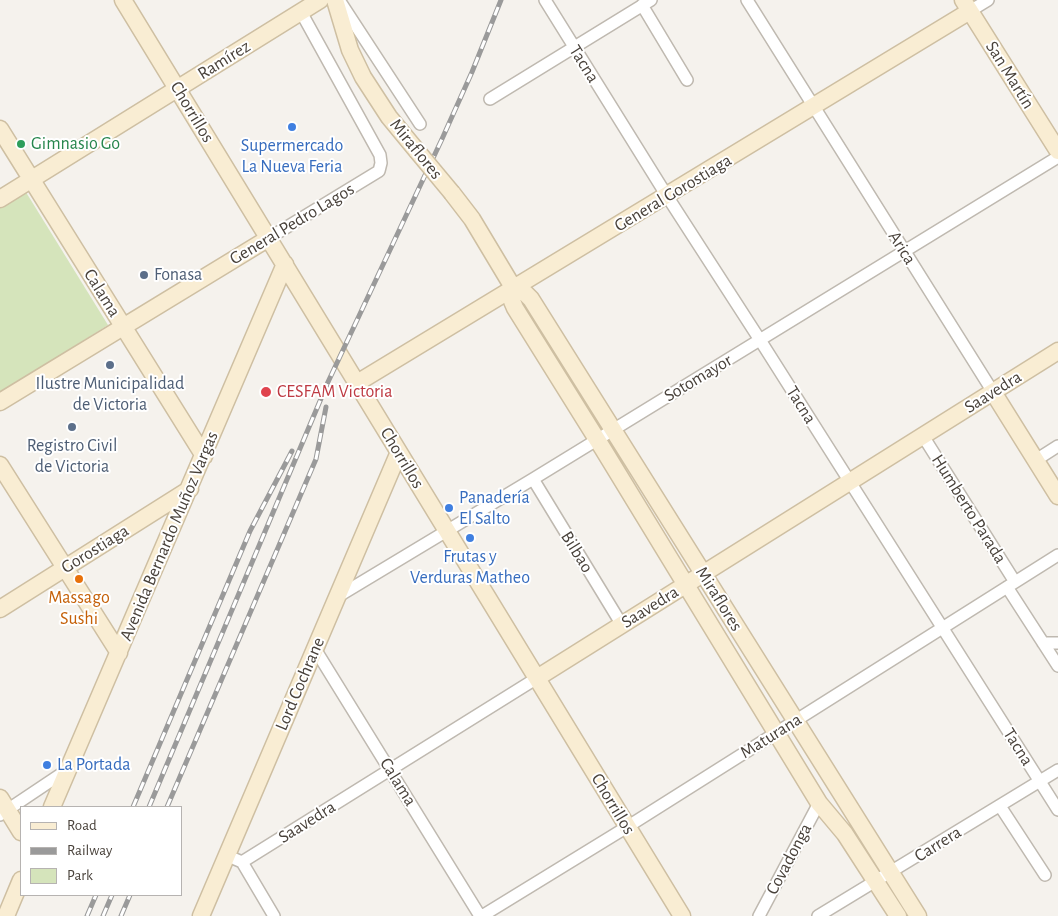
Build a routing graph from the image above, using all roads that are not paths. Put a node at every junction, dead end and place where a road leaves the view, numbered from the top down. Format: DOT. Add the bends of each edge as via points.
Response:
graph roads {
  1 [pos="123,0"];
  2 [pos="320,0"];
  3 [pos="335,0"];
  4 [pos="339,0"];
  5 [pos="545,0"];
  6 [pos="746,0"];
  7 [pos="988,0"];
  8 [pos="647,3"];
  9 [pos="966,6"];
  10 [pos="301,12"];
  11 [pos="574,48"];
  12 [pos="687,80"];
  13 [pos="177,88"];
  14 [pos="490,99"];
  15 [pos="814,107"];
  16 [pos="420,124"];
  17 [pos="0,129"];
  18 [pos="1058,151"];
  19 [pos="1058,157"];
  20 [pos="31,180"];
  21 [pos="667,196"];
  22 [pos="0,199"];
  23 [pos="269,238"];
  24 [pos="904,252"];
  25 [pos="285,264"];
  26 [pos="514,289"];
  27 [pos="123,327"];
  28 [pos="760,340"];
  29 [pos="1058,351"];
  30 [pos="357,383"];
  31 [pos="992,392"];
  32 [pos="0,402"];
  33 [pos="614,430"];
  34 [pos="923,436"];
  35 [pos="597,440"];
  36 [pos="1058,447"];
  37 [pos="398,452"];
  38 [pos="204,456"];
  39 [pos="1036,460"];
  40 [pos="0,465"];
  41 [pos="532,479"];
  42 [pos="850,482"];
  43 [pos="190,489"];
  44 [pos="1058,496"];
  45 [pos="447,531"];
  46 [pos="1058,555"];
  47 [pos="65,567"];
  48 [pos="703,574"];
  49 [pos="1011,584"];
  50 [pos="686,585"];
  51 [pos="337,596"];
  52 [pos="0,609"];
  53 [pos="622,625"];
  54 [pos="942,628"];
  55 [pos="1043,643"];
  56 [pos="1058,643"];
  57 [pos="315,648"];
  58 [pos="119,653"];
  59 [pos="1058,666"];
  60 [pos="537,678"];
  61 [pos="795,721"];
  62 [pos="776,733"];
  63 [pos="69,769"];
  64 [pos="390,770"];
  65 [pos="1058,770"];
  66 [pos="1040,781"];
  67 [pos="819,803"];
  68 [pos="52,806"];
  69 [pos="1000,806"];
  70 [pos="2,808"];
  71 [pos="1058,810"];
  72 [pos="627,827"];
  73 [pos="20,831"];
  74 [pos="227,855"];
  75 [pos="242,862"];
  76 [pos="891,873"];
  77 [pos="1045,875"];
  78 [pos="20,882"];
  79 [pos="876,882"];
  80 [pos="6,916"];
  81 [pos="201,916"];
  82 [pos="274,916"];
  83 [pos="481,916"];
  84 [pos="682,916"];
  85 [pos="759,916"];
  86 [pos="818,916"];
  87 [pos="898,916"];
  88 [pos="918,916"];
  1 -- 13 [label="street, Chorrillos"];
  2 -- 10 [label="street, Ramírez"];
  3 -- 26 [label="street, Miraflores, bridge" via="362,77 384,110 472,219"];
  4 -- 16 [label="street, Miraflores"];
  5 -- 11 [label="street, Tacna"];
  6 -- 15 [label="street, Arica"];
  7 -- 9 [label="street, General Gorostiaga"];
  8 -- 11 [label="street"];
  8 -- 12 [label="street"];
  9 -- 15 [label="street, General Gorostiaga"];
  9 -- 18 [label="street, San Martín"];
  10 -- 13 [label="street, Ramírez"];
  10 -- 23 [label="street, General Pedro Lagos" via="380,155 381,163 378,171"];
  11 -- 14 [label="street"];
  11 -- 21 [label="street, Tacna"];
  13 -- 20 [label="street, Ramírez"];
  13 -- 23 [label="street, Chorrillos"];
  15 -- 21 [label="street, General Gorostiaga"];
  15 -- 24 [label="street, Arica"];
  17 -- 20 [label="street, Calama"];
  19 -- 24 [label="street, Sotomayor"];
  20 -- 22 [label="street, Ramírez"];
  20 -- 27 [label="street, Calama"];
  21 -- 26 [label="street, General Gorostiaga"];
  21 -- 28 [label="street, Tacna"];
  23 -- 25 [label="street, Chorrillos"];
  23 -- 27 [label="street, General Pedro Lagos"];
  24 -- 28 [label="street, Sotomayor"];
  24 -- 31 [label="street, Arica"];
  25 -- 30 [label="street, Chorrillos"];
  25 -- 38 [label="street, Avenida Bernardo Muñoz Vargas"];
  26 -- 30 [label="street, General Gorostiaga"];
  26 -- 33 [label="street, Miraflores" via="531,299"];
  26 -- 35 [label="street, Miraflores" via="512,301 515,308"];
  27 -- 32 [label="street, General Pedro Lagos"];
  27 -- 38 [label="street, Calama"];
  28 -- 33 [label="street, Sotomayor"];
  28 -- 42 [label="street, Tacna"];
  29 -- 31 [label="street, Saavedra"];
  30 -- 37 [label="street, Chorrillos"];
  31 -- 34 [label="street, Saavedra"];
  31 -- 39 [label="street, Arica"];
  33 -- 35 [label="street, Sotomayor"];
  33 -- 48 [label="street, Miraflores"];
  34 -- 42 [label="street, Saavedra"];
  34 -- 49 [label="street, Humberto Parada"];
  35 -- 41 [label="street, Sotomayor"];
  35 -- 50 [label="street, Miraflores"];
  36 -- 39 [label="street"];
  37 -- 45 [label="street, Chorrillos"];
  37 -- 51 [label="street, Lord Cochrane"];
  38 -- 43 [label="street, Avenida Bernardo Muñoz Vargas"];
  39 -- 44 [label="street, Arica"];
  40 -- 47 [label="street"];
  41 -- 45 [label="street, Sotomayor"];
  41 -- 53 [label="street, Bilbao"];
  42 -- 48 [label="street, Saavedra"];
  42 -- 54 [label="street, Tacna"];
  43 -- 47 [label="street, Gorostiaga"];
  43 -- 58 [label="street, Avenida Bernardo Muñoz Vargas"];
  45 -- 51 [label="street, Sotomayor"];
  45 -- 60 [label="street, Chorrillos"];
  46 -- 49 [label="street, Maturana"];
  47 -- 52 [label="street, Gorostiaga"];
  47 -- 58 [label="street"];
  48 -- 50 [label="street, Saavedra"];
  48 -- 61 [label="street, Miraflores"];
  49 -- 54 [label="street, Maturana"];
  49 -- 55 [label="street, Humberto Parada"];
  50 -- 53 [label="street, Saavedra"];
  50 -- 62 [label="street, Miraflores"];
  51 -- 57 [label="street, Lord Cochrane"];
  53 -- 60 [label="street, Saavedra"];
  54 -- 61 [label="street, Maturana"];
  54 -- 66 [label="street, Tacna"];
  55 -- 56 [label="street"];
  55 -- 59 [label="street, Humberto Parada"];
  57 -- 64 [label="street, Calama"];
  57 -- 74 [label="street, Lord Cochrane"];
  58 -- 63 [label="street, Avenida Bernardo Muñoz Vargas"];
  60 -- 64 [label="street, Saavedra"];
  60 -- 72 [label="street, Chorrillos"];
  61 -- 62 [label="street, Maturana"];
  61 -- 76 [label="street, Miraflores"];
  62 -- 67 [label="street, Miraflores"];
  62 -- 72 [label="street, Maturana"];
  63 -- 68 [label="street, Avenida Bernardo Muñoz Vargas"];
  63 -- 70 [label="street"];
  64 -- 75 [label="street, Saavedra"];
  64 -- 83 [label="street, Calama"];
  65 -- 66 [label="street, Carrera"];
  66 -- 69 [label="street, Carrera"];
  66 -- 71 [label="street, Tacna"];
  67 -- 79 [label="street, Miraflores" via="845,834"];
  67 -- 85 [label="street, Covadonga"];
  69 -- 76 [label="street, Carrera"];
  69 -- 77 [label="street"];
  70 -- 73 [label="street"];
  72 -- 83 [label="street, Maturana"];
  72 -- 84 [label="street, Chorrillos"];
  74 -- 75 [label="street"];
  74 -- 81 [label="street, Lord Cochrane"];
  75 -- 82 [label="street"];
  76 -- 79 [label="street, Carrera"];
  76 -- 88 [label="street, Miraflores"];
  78 -- 80 [label="street"];
  79 -- 86 [label="street, Carrera"];
  79 -- 87 [label="street, Miraflores"];
}
